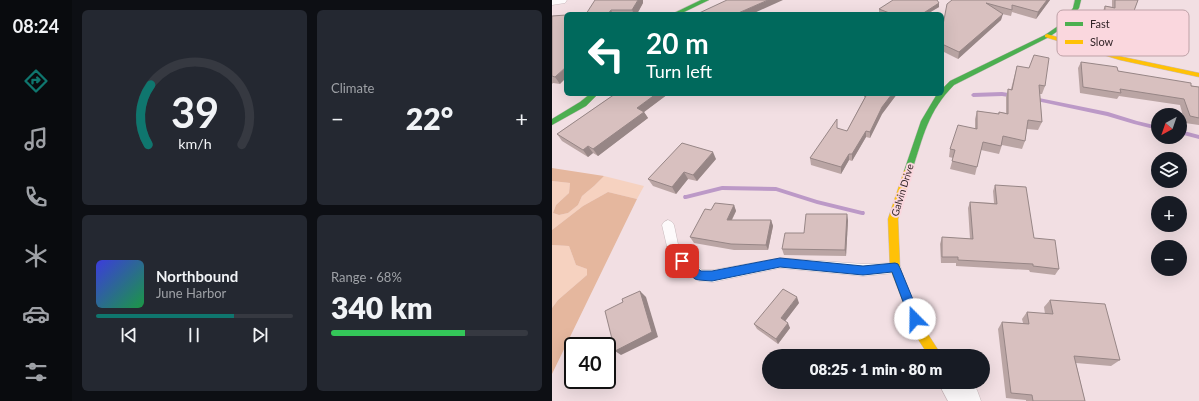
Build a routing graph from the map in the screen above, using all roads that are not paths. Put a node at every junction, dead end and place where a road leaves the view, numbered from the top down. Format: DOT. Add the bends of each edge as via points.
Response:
graph roads {
  1 [pos="552,0"];
  2 [pos="560,0"];
  3 [pos="706,0"];
  4 [pos="1078,0"];
  5 [pos="1074,10"];
  6 [pos="679,12"];
  7 [pos="1057,29"];
  8 [pos="1047,36"];
  9 [pos="1057,40"];
  10 [pos="1108,56"];
  11 [pos="1199,75"];
  12 [pos="944,92"];
  13 [pos="592,96"];
  14 [pos="940,96"];
  15 [pos="552,122"];
  16 [pos="668,225"];
  17 [pos="895,268"];
  18 [pos="931,349"];
  19 [pos="958,389"];
  20 [pos="966,401"];
  1 -- 2 [label="street"];
  3 -- 6 [label="street"];
  4 -- 5 [label="street, Galvin Drive"];
  7 -- 8 [label="street, Galvin Drive"];
  8 -- 9 [label="street"];
  8 -- 12 [label="street, Galvin Drive" via="952,83"];
  10 -- 11 [label="street"];
  13 -- 15 [label="street"];
  14 -- 17 [label="street, Galvin Drive" via="923,126 893,218"];
  16 -- 17 [label="lane" via="673,251 699,276 712,276 780,263 863,270"];
  17 -- 18 [label="street, Galvin Drive" via="920,332"];
  19 -- 20 [label="street"];
}
